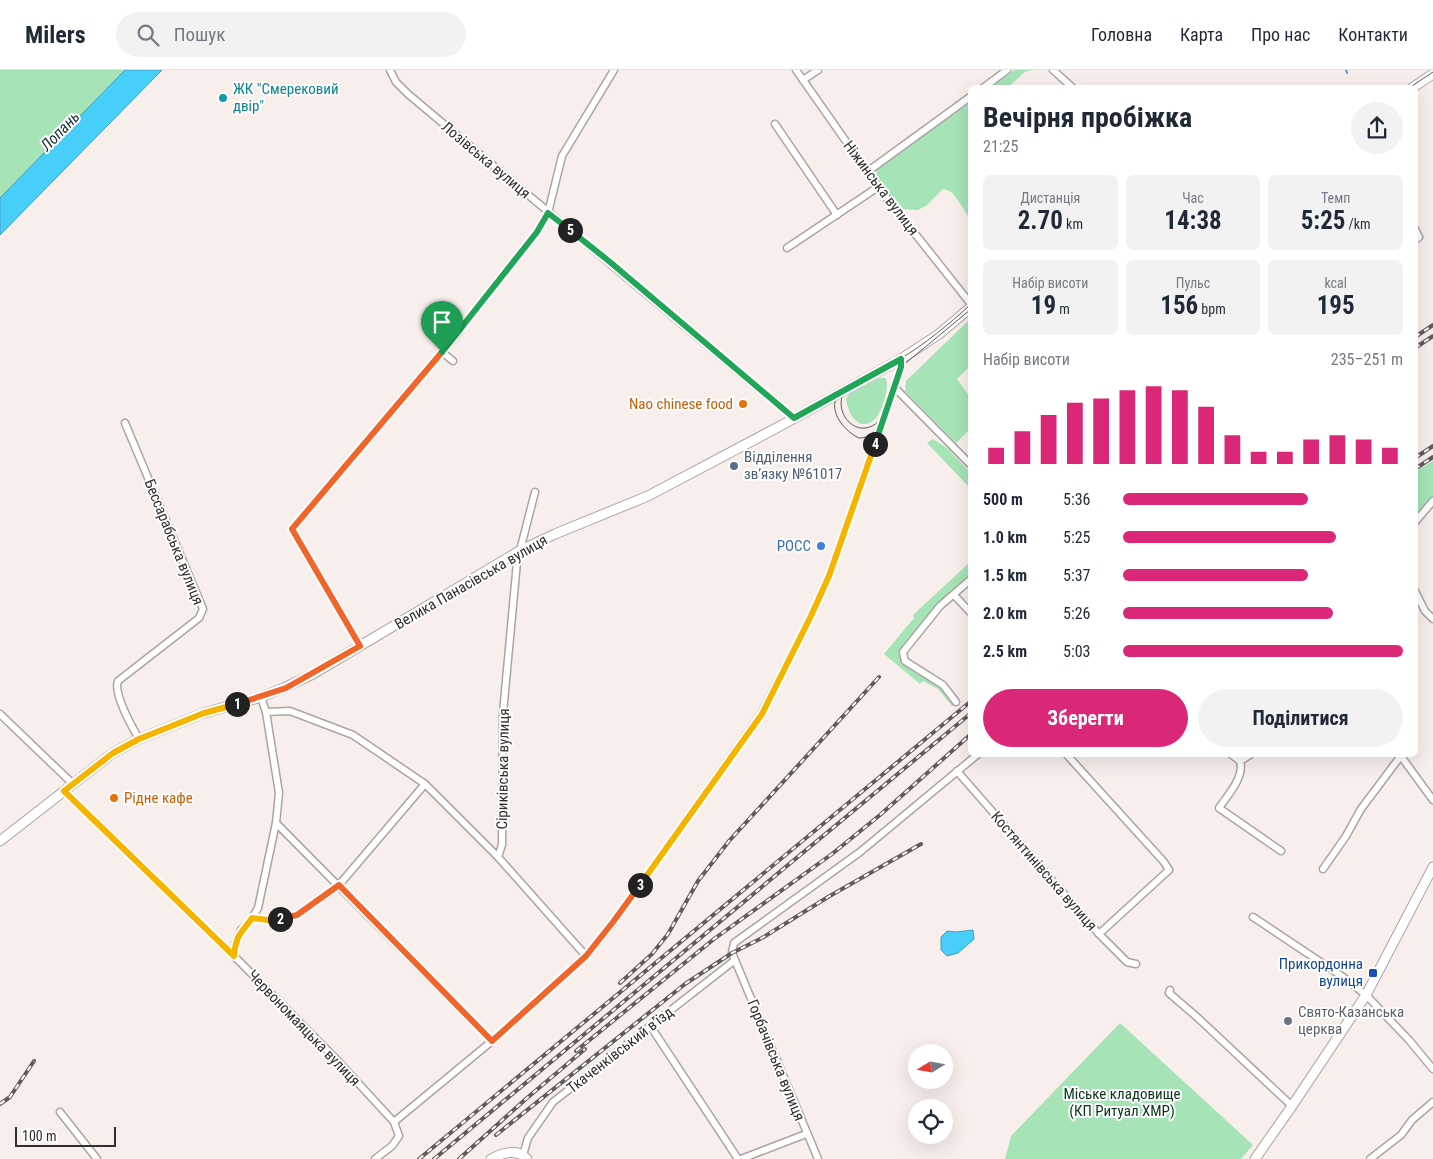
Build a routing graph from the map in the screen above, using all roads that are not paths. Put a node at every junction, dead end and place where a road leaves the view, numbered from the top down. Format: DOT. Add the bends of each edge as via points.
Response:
graph roads {
  1 [pos="390,70"];
  2 [pos="614,70"];
  3 [pos="796,70"];
  4 [pos="818,70"];
  5 [pos="1007,70"];
  6 [pos="1053,70"];
  7 [pos="1433,74"];
  8 [pos="803,80"];
  9 [pos="987,85"];
  10 [pos="1070,85"];
  11 [pos="1416,85"];
  12 [pos="968,98"];
  13 [pos="775,124"];
  14 [pos="867,172"];
  15 [pos="878,187"];
  16 [pos="548,213"];
  17 [pos="836,216"];
  18 [pos="787,248"];
  19 [pos="968,300"];
  20 [pos="968,310"];
  21 [pos="442,352"];
  22 [pos="901,359"];
  23 [pos="452,361"];
  24 [pos="894,386"];
  25 [pos="794,418"];
  26 [pos="125,423"];
  27 [pos="968,462"];
  28 [pos="535,492"];
  29 [pos="1433,501"];
  30 [pos="1418,518"];
  31 [pos="521,550"];
  32 [pos="968,582"];
  33 [pos="954,594"];
  34 [pos="1418,597"];
  35 [pos="968,610"];
  36 [pos="1433,619"];
  37 [pos="360,646"];
  38 [pos="261,697"];
  39 [pos="956,702"];
  40 [pos="266,712"];
  41 [pos="0,714"];
  42 [pos="139,739"];
  43 [pos="974,757"];
  44 [pos="1070,757"];
  45 [pos="1235,757"];
  46 [pos="1247,757"];
  47 [pos="1399,757"];
  48 [pos="1401,757"];
  49 [pos="1240,761"];
  50 [pos="957,771"];
  51 [pos="73,784"];
  52 [pos="424,784"];
  53 [pos="64,791"];
  54 [pos="1433,800"];
  55 [pos="276,823"];
  56 [pos="0,841"];
  57 [pos="1281,851"];
  58 [pos="498,856"];
  59 [pos="1433,867"];
  60 [pos="1323,869"];
  61 [pos="339,885"];
  62 [pos="252,918"];
  63 [pos="1252,918"];
  64 [pos="1099,934"];
  65 [pos="234,956"];
  66 [pos="586,956"];
  67 [pos="735,960"];
  68 [pos="1136,964"];
  69 [pos="1170,990"];
  70 [pos="1366,995"];
  71 [pos="651,1027"];
  72 [pos="492,1041"];
  73 [pos="1433,1069"];
  74 [pos="1433,1102"];
  75 [pos="1292,1106"];
  76 [pos="60,1112"];
  77 [pos="394,1122"];
  78 [pos="806,1134"];
  79 [pos="525,1157"];
  80 [pos="97,1159"];
  81 [pos="375,1159"];
  82 [pos="491,1159"];
  83 [pos="740,1159"];
  84 [pos="818,1159"];
  85 [pos="1255,1159"];
  86 [pos="1370,1159"];
  1 -- 16 [label="street, Лозівська вулиця" via="408,94"];
  2 -- 16 [label="street" via="562,156"];
  3 -- 8 [label="street, Ніжинська вулиця"];
  4 -- 8 [label="street"];
  5 -- 9 [label="street"];
  6 -- 10 [label="street"];
  7 -- 11 [label="street"];
  8 -- 14 [label="street, Ніжинська вулиця"];
  12 -- 14 [label="street"];
  13 -- 17 [label="street"];
  14 -- 15 [label="street, Ніжинська вулиця"];
  15 -- 17 [label="street"];
  15 -- 19 [label="street, Ніжинська вулиця"];
  16 -- 21 [label="street" via="537,232"];
  16 -- 25 [label="street, Лозівська вулиця"];
  17 -- 18 [label="street"];
  20 -- 22 [label="street, Велика Панасівська вулиця"];
  21 -- 23 [label="street"];
  21 -- 37 [label="street" via="292,529"];
  22 -- 24 [label="street"];
  22 -- 25 [label="street, Велика Панасівська вулиця"];
  24 -- 27 [label="street"];
  24 -- 66 [label="street" via="829,576 762,714"];
  25 -- 31 [label="street, Велика Панасівська вулиця" via="648,496"];
  26 -- 42 [label="street, Бессарабська вулиця" via="202,609 198,618 118,681 119,696"];
  28 -- 31 [label="street, Сіриківська вулиця"];
  29 -- 30 [label="street"];
  31 -- 37 [label="street, Велика Панасівська вулиця"];
  31 -- 58 [label="street, Сіриківська вулиця" via="517,562 503,714 502,845"];
  32 -- 33 [label="street"];
  33 -- 35 [label="street"];
  33 -- 39 [label="street" via="940,606 903,652 905,661 943,685"];
  34 -- 36 [label="street" via="1425,612"];
  37 -- 38 [label="street, Велика Панасівська вулиця" via="286,688"];
  38 -- 40 [label="street"];
  38 -- 42 [label="street, Велика Панасівська вулиця" via="204,713"];
  40 -- 52 [label="street" via="290,710 353,735"];
  40 -- 55 [label="street" via="279,793"];
  41 -- 51 [label="street"];
  42 -- 51 [label="street, Велика Панасівська вулиця" via="113,753"];
  43 -- 50 [label="street"];
  44 -- 64 [label="street" via="1169,870"];
  45 -- 49 [label="street"];
  46 -- 49 [label="street"];
  47 -- 60 [label="street"];
  48 -- 54 [label="street"];
  49 -- 57 [label="street" via="1242,771 1219,808"];
  50 -- 64 [label="street, Костянтинівська вулиця"];
  50 -- 67 [label="street" via="860,852 742,936 734,943 732,953"];
  51 -- 53 [label="street, Велика Панасівська вулиця"];
  52 -- 58 [label="street"];
  52 -- 61 [label="street"];
  53 -- 56 [label="street, Велика Панасівська вулиця"];
  53 -- 65 [label="street, Червономаяцька вулиця"];
  55 -- 61 [label="street"];
  55 -- 62 [label="street" via="258,908"];
  58 -- 66 [label="street"];
  59 -- 70 [label="street"];
  61 -- 62 [label="street" via="297,915 284,919"];
  61 -- 72 [label="street"];
  62 -- 65 [label="street" via="241,930"];
  63 -- 70 [label="street"];
  64 -- 68 [label="street, Костянтинівська вулиця" via="1127,962"];
  65 -- 77 [label="street, Червономаяцька вулиця"];
  66 -- 72 [label="street"];
  67 -- 71 [label="street, Ткаченківський в'їзд"];
  67 -- 78 [label="street, Горбачівська вулиця"];
  69 -- 75 [label="street" via="1169,994"];
  70 -- 73 [label="street"];
  70 -- 75 [label="street"];
  71 -- 79 [label="street, Ткаченківський в'їзд" via="553,1102 528,1138"];
  71 -- 83 [label="street"];
  72 -- 77 [label="street"];
  74 -- 86 [label="street" via="1412,1120 1401,1135"];
  75 -- 85 [label="street"];
  76 -- 80 [label="street"];
  77 -- 81 [label="street" via="399,1136"];
  78 -- 83 [label="street"];
  78 -- 84 [label="street, Горбачівська вулиця"];
  79 -- 82 [label="street" via="503,1153"];
}
